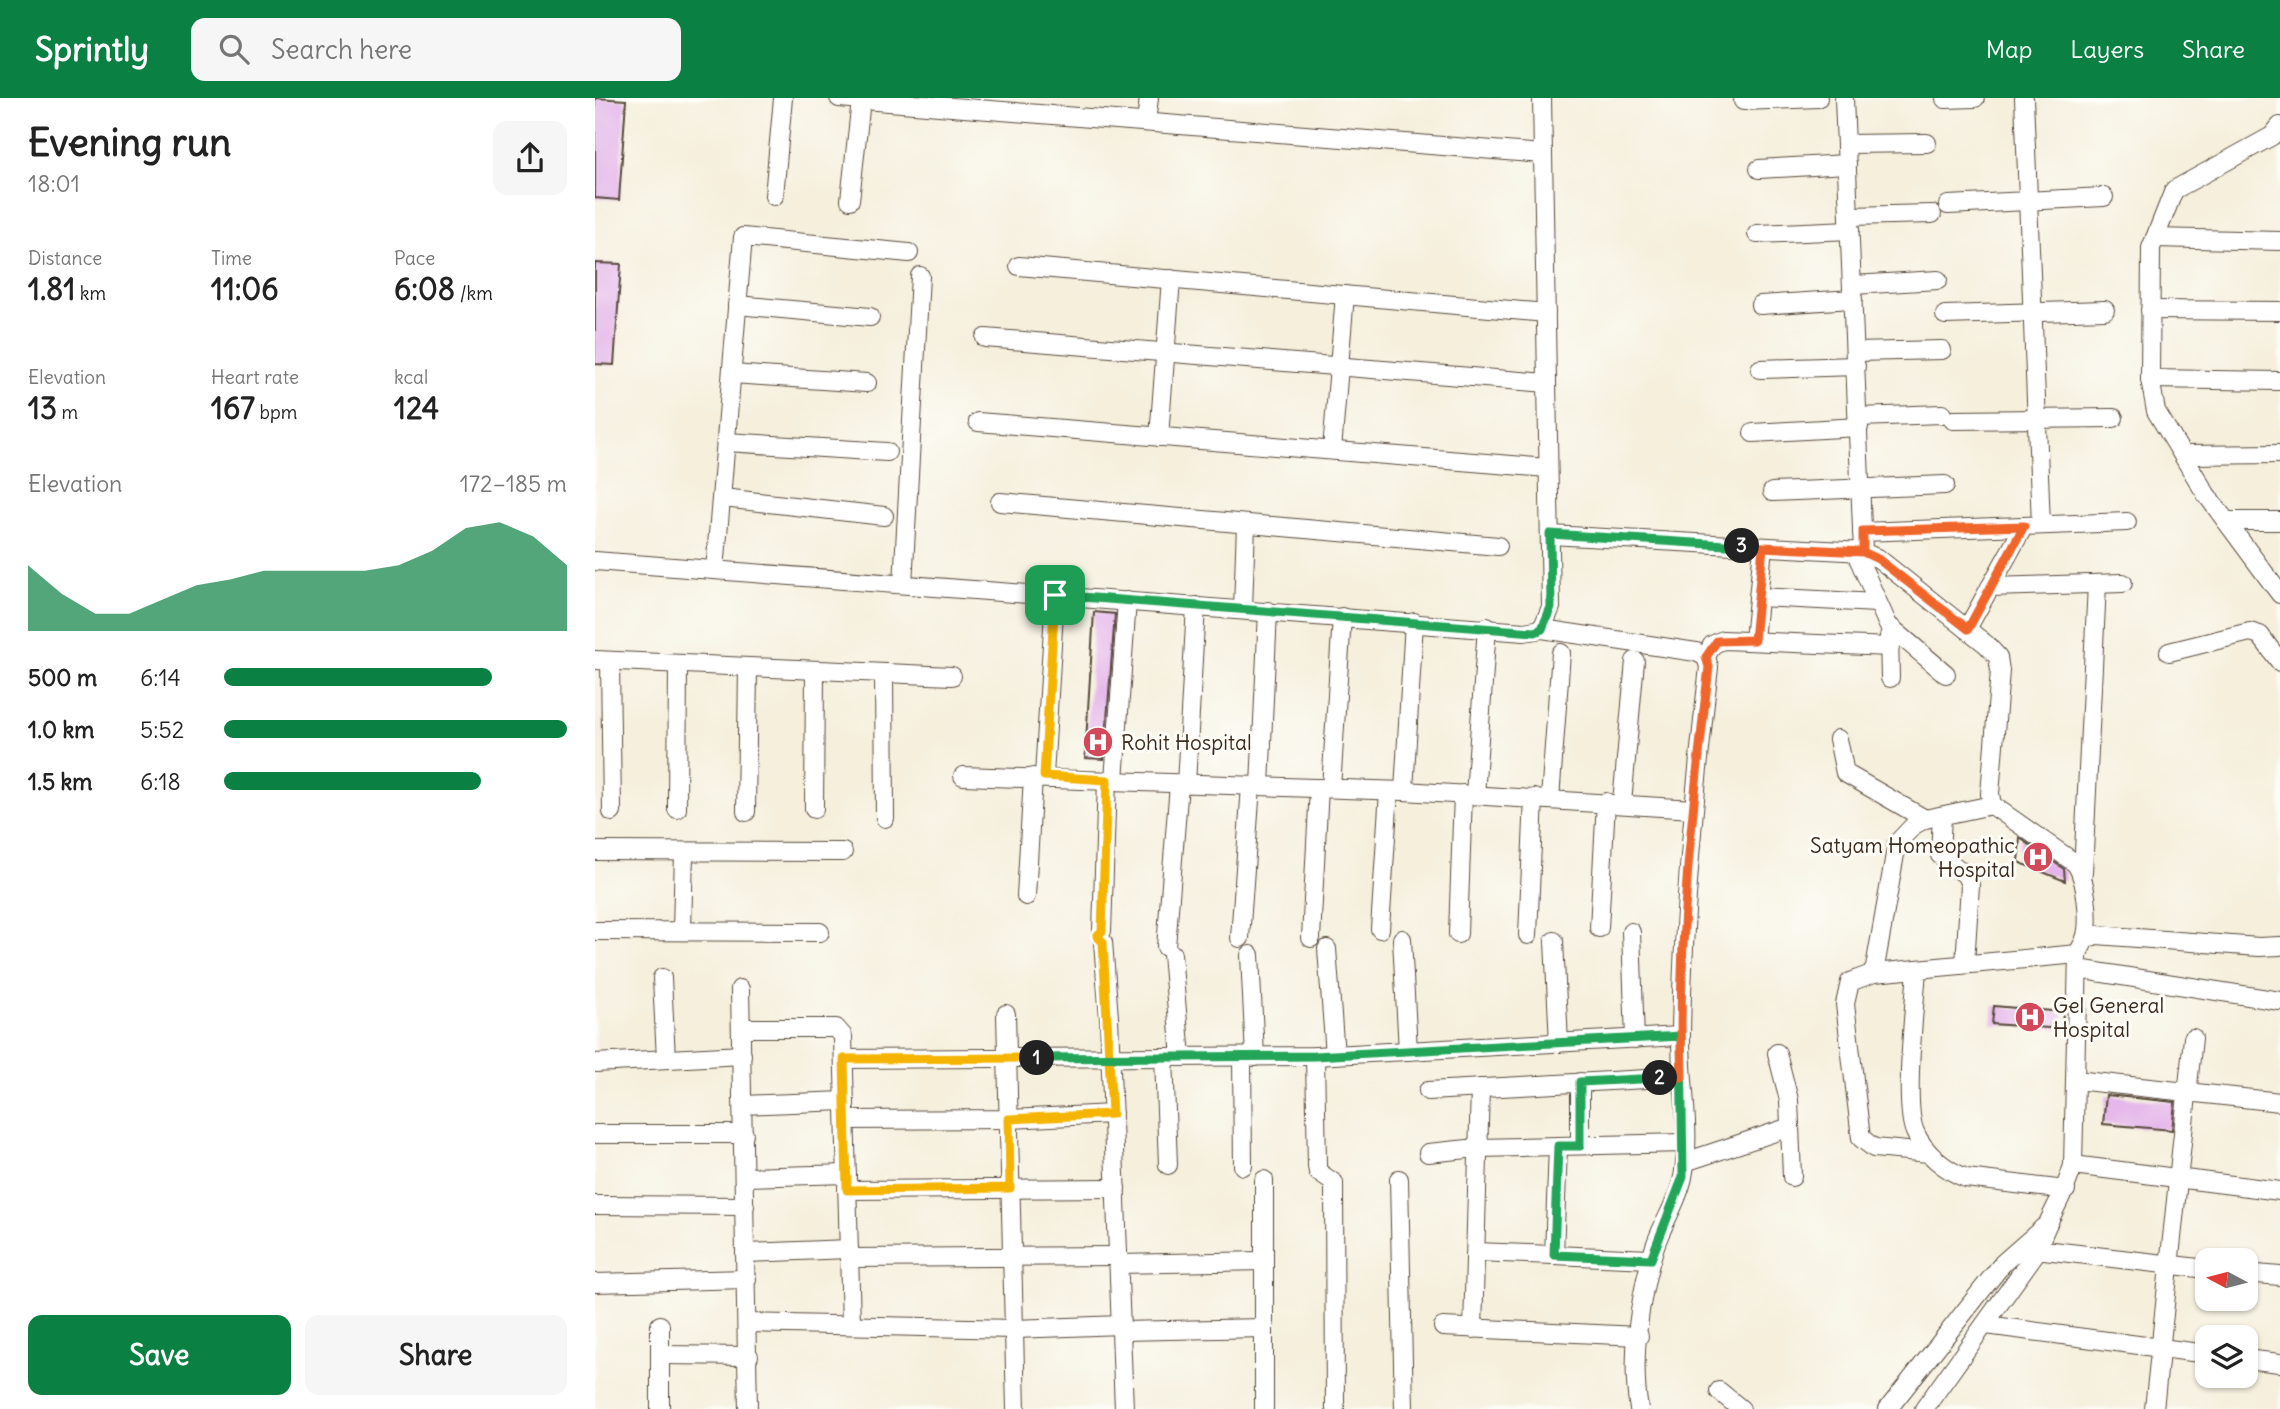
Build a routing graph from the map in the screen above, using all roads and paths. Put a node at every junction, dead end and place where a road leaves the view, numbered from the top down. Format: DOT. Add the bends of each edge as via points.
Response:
graph roads {
  1 [pos="783,98"];
  2 [pos="839,98"];
  3 [pos="1149,98"];
  4 [pos="1542,98"];
  5 [pos="1818,98"];
  6 [pos="1844,98"];
  7 [pos="1975,98"];
  8 [pos="2024,98"];
  9 [pos="1945,99"];
  10 [pos="872,100"];
  11 [pos="1743,101"];
  12 [pos="1146,122"];
  13 [pos="2280,126"];
  14 [pos="1927,143"];
  15 [pos="1846,144"];
  16 [pos="1543,154"];
  17 [pos="1847,163"];
  18 [pos="1759,169"];
  19 [pos="773,196"];
  20 [pos="2104,197"];
  21 [pos="850,200"];
  22 [pos="2028,201"];
  23 [pos="1850,223"];
  24 [pos="1757,234"];
  25 [pos="2155,238"];
  26 [pos="2280,241"];
  27 [pos="908,253"];
  28 [pos="1019,266"];
  29 [pos="920,276"];
  30 [pos="1171,279"];
  31 [pos="1938,280"];
  32 [pos="1853,292"];
  33 [pos="1345,295"];
  34 [pos="737,305"];
  35 [pos="1760,305"];
  36 [pos="2105,310"];
  37 [pos="2150,310"];
  38 [pos="2280,311"];
  39 [pos="2033,312"];
  40 [pos="1546,313"];
  41 [pos="1945,315"];
  42 [pos="870,317"];
  43 [pos="985,338"];
  44 [pos="1942,350"];
  45 [pos="1165,353"];
  46 [pos="1856,359"];
  47 [pos="1339,366"];
  48 [pos="1760,369"];
  49 [pos="732,374"];
  50 [pos="2150,379"];
  51 [pos="2280,381"];
  52 [pos="867,383"];
  53 [pos="1547,383"];
  54 [pos="2115,418"];
  55 [pos="2037,419"];
  56 [pos="978,422"];
  57 [pos="1859,422"];
  58 [pos="1753,433"];
  59 [pos="1159,437"];
  60 [pos="726,442"];
  61 [pos="1332,450"];
  62 [pos="887,452"];
  63 [pos="2280,454"];
  64 [pos="2183,455"];
  65 [pos="1548,468"];
  66 [pos="1945,485"];
  67 [pos="1861,490"];
  68 [pos="1772,492"];
  69 [pos="723,498"];
  70 [pos="1000,502"];
  71 [pos="884,516"];
  72 [pos="2280,521"];
  73 [pos="2127,522"];
  74 [pos="2226,522"];
  75 [pos="1246,524"];
  76 [pos="2033,525"];
  77 [pos="1863,531"];
  78 [pos="1550,534"];
  79 [pos="1497,546"];
  80 [pos="1763,547"];
  81 [pos="1859,551"];
  82 [pos="595,561"];
  83 [pos="715,570"];
  84 [pos="2123,583"];
  85 [pos="903,584"];
  86 [pos="2097,584"];
  87 [pos="1990,587"];
  88 [pos="2280,594"];
  89 [pos="1055,595"];
  90 [pos="1758,597"];
  91 [pos="1127,601"];
  92 [pos="1877,603"];
  93 [pos="1196,606"];
  94 [pos="1243,609"];
  95 [pos="1268,611"];
  96 [pos="1342,617"];
  97 [pos="1414,622"];
  98 [pos="1888,625"];
  99 [pos="1487,627"];
  100 [pos="1542,629"];
  101 [pos="1968,629"];
  102 [pos="1754,640"];
  103 [pos="1890,647"];
  104 [pos="2169,652"];
  105 [pos="1561,653"];
  106 [pos="1706,657"];
  107 [pos="603,660"];
  108 [pos="1635,662"];
  109 [pos="2280,663"];
  110 [pos="678,664"];
  111 [pos="748,667"];
  112 [pos="815,670"];
  113 [pos="884,673"];
  114 [pos="1945,674"];
  115 [pos="952,676"];
  116 [pos="1890,678"];
  117 [pos="1838,739"];
  118 [pos="963,776"];
  119 [pos="1039,777"];
  120 [pos="1110,780"];
  121 [pos="1183,784"];
  122 [pos="1256,786"];
  123 [pos="1325,788"];
  124 [pos="1397,791"];
  125 [pos="1469,794"];
  126 [pos="1542,798"];
  127 [pos="1614,802"];
  128 [pos="1992,805"];
  129 [pos="1693,808"];
  130 [pos="677,809"];
  131 [pos="814,809"];
  132 [pos="612,812"];
  133 [pos="746,812"];
  134 [pos="885,818"];
  135 [pos="1933,818"];
  136 [pos="595,851"];
  137 [pos="684,852"];
  138 [pos="843,852"];
  139 [pos="2083,873"];
  140 [pos="1026,896"];
  141 [pos="1599,928"];
  142 [pos="1381,929"];
  143 [pos="595,931"];
  144 [pos="682,931"];
  145 [pos="820,932"];
  146 [pos="1631,932"];
  147 [pos="1458,934"];
  148 [pos="1528,935"];
  149 [pos="1240,938"];
  150 [pos="1311,938"];
  151 [pos="1402,939"];
  152 [pos="1554,941"];
  153 [pos="2280,946"];
  154 [pos="1327,949"];
  155 [pos="2080,954"];
  156 [pos="1250,955"];
  157 [pos="1965,964"];
  158 [pos="1917,969"];
  159 [pos="1874,973"];
  160 [pos="663,978"];
  161 [pos="740,989"];
  162 [pos="2280,1001"];
  163 [pos="1006,1014"];
  164 [pos="741,1028"];
  165 [pos="1681,1036"];
  166 [pos="2193,1038"];
  167 [pos="1635,1039"];
  168 [pos="1559,1043"];
  169 [pos="1408,1051"];
  170 [pos="1777,1054"];
  171 [pos="742,1055"];
  172 [pos="1335,1055"];
  173 [pos="1315,1056"];
  174 [pos="1110,1057"];
  175 [pos="1172,1057"];
  176 [pos="1249,1057"];
  177 [pos="1007,1058"];
  178 [pos="666,1059"];
  179 [pos="844,1059"];
  180 [pos="595,1063"];
  181 [pos="1682,1077"];
  182 [pos="2075,1080"];
  183 [pos="1580,1082"];
  184 [pos="1480,1088"];
  185 [pos="1428,1091"];
  186 [pos="2189,1091"];
  187 [pos="845,1101"];
  188 [pos="2280,1102"];
  189 [pos="743,1105"];
  190 [pos="1112,1114"];
  191 [pos="1009,1119"];
  192 [pos="846,1120"];
  193 [pos="1790,1127"];
  194 [pos="595,1134"];
  195 [pos="744,1134"];
  196 [pos="1558,1146"];
  197 [pos="1580,1146"];
  198 [pos="1478,1147"];
  199 [pos="1427,1153"];
  200 [pos="1685,1153"];
  201 [pos="1929,1153"];
  202 [pos="1168,1165"];
  203 [pos="2073,1165"];
  204 [pos="1243,1166"];
  205 [pos="745,1177"];
  206 [pos="1791,1177"];
  207 [pos="2180,1177"];
  208 [pos="1264,1180"];
  209 [pos="1399,1180"];
  210 [pos="847,1182"];
  211 [pos="1010,1188"];
  212 [pos="1116,1188"];
  213 [pos="2066,1190"];
  214 [pos="2280,1191"];
  215 [pos="595,1205"];
  216 [pos="745,1206"];
  217 [pos="2029,1248"];
  218 [pos="1476,1252"];
  219 [pos="746,1253"];
  220 [pos="849,1254"];
  221 [pos="1012,1255"];
  222 [pos="1554,1255"];
  223 [pos="1651,1259"];
  224 [pos="1118,1260"];
  225 [pos="1265,1261"];
  226 [pos="2170,1265"];
  227 [pos="2195,1268"];
  228 [pos="2258,1274"];
  229 [pos="2280,1276"];
  230 [pos="747,1279"];
  231 [pos="595,1283"];
  232 [pos="748,1323"];
  233 [pos="660,1325"];
  234 [pos="851,1325"];
  235 [pos="1986,1325"];
  236 [pos="1443,1327"];
  237 [pos="1121,1328"];
  238 [pos="1264,1328"];
  239 [pos="1014,1329"];
  240 [pos="1473,1329"];
  241 [pos="1639,1336"];
  242 [pos="2160,1349"];
  243 [pos="2195,1353"];
  244 [pos="660,1355"];
  245 [pos="749,1356"];
  246 [pos="2258,1360"];
  247 [pos="2280,1363"];
  248 [pos="1719,1391"];
  249 [pos="660,1409"];
  250 [pos="748,1409"];
  251 [pos="1016,1409"];
  252 [pos="1124,1409"];
  253 [pos="1264,1409"];
  254 [pos="1335,1409"];
  255 [pos="1404,1409"];
  256 [pos="1639,1409"];
  257 [pos="1741,1409"];
  258 [pos="1888,1409"];
  259 [pos="1924,1409"];
  260 [pos="2154,1409"];
  1 -- 19 [label="street"];
  2 -- 10 [label="street"];
  3 -- 12 [label="street"];
  4 -- 16 [label="street"];
  5 -- 11 [label="street"];
  6 -- 15 [label="street"];
  7 -- 9 [label="street"];
  8 -- 22 [label="street"];
  10 -- 12 [label="street"];
  10 -- 21 [label="street"];
  12 -- 16 [label="street"];
  13 -- 25 [label="street" via="2272,136 2174,190"];
  14 -- 15 [label="street"];
  15 -- 17 [label="street"];
  16 -- 40 [label="street"];
  17 -- 18 [label="street"];
  17 -- 23 [label="street"];
  20 -- 22 [label="street"];
  22 -- 23 [label="street"];
  22 -- 39 [label="street"];
  23 -- 24 [label="street"];
  23 -- 32 [label="street"];
  25 -- 26 [label="street"];
  25 -- 37 [label="street"];
  27 -- 34 [label="street" via="743,237"];
  28 -- 30 [label="street"];
  29 -- 85 [label="street"];
  30 -- 33 [label="street"];
  30 -- 45 [label="street"];
  31 -- 32 [label="street"];
  32 -- 35 [label="street"];
  32 -- 46 [label="street"];
  33 -- 40 [label="street"];
  33 -- 47 [label="street"];
  34 -- 42 [label="street"];
  34 -- 49 [label="street"];
  36 -- 39 [label="street"];
  37 -- 38 [label="street"];
  37 -- 50 [label="street"];
  39 -- 41 [label="street"];
  39 -- 55 [label="street"];
  40 -- 53 [label="street"];
  43 -- 45 [label="street"];
  44 -- 46 [label="street"];
  45 -- 47 [label="street"];
  45 -- 59 [label="street"];
  46 -- 48 [label="street"];
  46 -- 57 [label="street"];
  47 -- 53 [label="street"];
  47 -- 61 [label="street"];
  49 -- 52 [label="street"];
  49 -- 60 [label="street"];
  50 -- 51 [label="street"];
  50 -- 64 [label="street" via="2156,411"];
  53 -- 65 [label="street"];
  54 -- 55 [label="street"];
  55 -- 57 [label="street" via="1947,417"];
  55 -- 76 [label="street"];
  56 -- 59 [label="street"];
  57 -- 58 [label="street"];
  57 -- 67 [label="street"];
  59 -- 61 [label="street"];
  60 -- 62 [label="street"];
  60 -- 69 [label="street"];
  61 -- 65 [label="street"];
  63 -- 64 [label="street"];
  64 -- 74 [label="street"];
  65 -- 78 [label="street"];
  66 -- 67 [label="street"];
  67 -- 68 [label="street"];
  67 -- 77 [label="street"];
  69 -- 71 [label="street"];
  69 -- 83 [label="street"];
  70 -- 75 [label="street"];
  72 -- 74 [label="street"];
  73 -- 76 [label="street"];
  74 -- 88 [label="street"];
  75 -- 79 [label="street"];
  75 -- 94 [label="street"];
  76 -- 77 [label="street"];
  76 -- 87 [label="street"];
  77 -- 81 [label="street"];
  78 -- 80 [label="street"];
  78 -- 100 [label="street" via="1551,607"];
  80 -- 81 [label="street"];
  80 -- 90 [label="street"];
  81 -- 92 [label="street"];
  81 -- 101 [label="street" via="1878,559"];
  82 -- 83 [label="street"];
  83 -- 85 [label="street"];
  84 -- 86 [label="street"];
  85 -- 89 [label="street"];
  86 -- 87 [label="street"];
  86 -- 139 [label="street"];
  87 -- 101 [label="street"];
  89 -- 91 [label="street"];
  89 -- 119 [label="street"];
  90 -- 92 [label="street"];
  90 -- 102 [label="street"];
  91 -- 93 [label="street"];
  91 -- 120 [label="street"];
  92 -- 98 [label="street"];
  93 -- 94 [label="street"];
  93 -- 121 [label="street"];
  94 -- 95 [label="street"];
  95 -- 96 [label="street"];
  95 -- 122 [label="street"];
  96 -- 97 [label="street"];
  96 -- 123 [label="street"];
  97 -- 99 [label="street"];
  97 -- 124 [label="street"];
  98 -- 103 [label="street"];
  98 -- 114 [label="street"];
  99 -- 100 [label="street" via="1524,632"];
  99 -- 125 [label="street"];
  100 -- 106 [label="street"];
  101 -- 128 [label="street" via="1998,657 2000,671"];
  102 -- 103 [label="street"];
  102 -- 106 [label="street" via="1717,641"];
  103 -- 116 [label="street"];
  104 -- 109 [label="street" via="2250,632 2260,635"];
  105 -- 126 [label="street"];
  106 -- 129 [label="street" via="1709,667"];
  107 -- 110 [label="street"];
  107 -- 132 [label="street"];
  108 -- 127 [label="street"];
  110 -- 111 [label="street"];
  110 -- 130 [label="street"];
  111 -- 112 [label="street"];
  111 -- 133 [label="street"];
  112 -- 113 [label="street"];
  112 -- 131 [label="street"];
  113 -- 115 [label="street"];
  113 -- 134 [label="street"];
  117 -- 135 [label="street" via="1845,773"];
  118 -- 119 [label="street"];
  119 -- 120 [label="street"];
  119 -- 140 [label="street"];
  120 -- 121 [label="street"];
  120 -- 174 [label="street" via="1102,937"];
  121 -- 122 [label="street"];
  121 -- 175 [label="street" via="1169,950"];
  122 -- 123 [label="street"];
  122 -- 149 [label="street"];
  123 -- 124 [label="street"];
  123 -- 150 [label="street"];
  124 -- 125 [label="street"];
  124 -- 142 [label="street"];
  125 -- 126 [label="street"];
  125 -- 147 [label="street"];
  126 -- 127 [label="street"];
  126 -- 148 [label="street"];
  127 -- 129 [label="street"];
  127 -- 141 [label="street"];
  128 -- 135 [label="street"];
  128 -- 139 [label="street"];
  129 -- 165 [label="street"];
  135 -- 157 [label="street" via="1940,855 1966,875 1971,885"];
  135 -- 159 [label="street" via="1904,833 1897,843"];
  136 -- 137 [label="street"];
  137 -- 138 [label="street"];
  137 -- 144 [label="street"];
  139 -- 155 [label="street"];
  143 -- 144 [label="street"];
  144 -- 145 [label="street"];
  146 -- 167 [label="street"];
  151 -- 169 [label="street"];
  152 -- 168 [label="street"];
  153 -- 155 [label="street" via="2097,935"];
  154 -- 172 [label="street"];
  155 -- 157 [label="street"];
  155 -- 162 [label="street"];
  155 -- 182 [label="street"];
  156 -- 176 [label="street"];
  157 -- 158 [label="street"];
  158 -- 159 [label="street"];
  158 -- 201 [label="street" via="1911,1115 1915,1133"];
  159 -- 201 [label="street" via="1850,982 1845,996 1858,1129 1866,1144 1874,1148"];
  160 -- 178 [label="street"];
  161 -- 164 [label="street"];
  163 -- 177 [label="street"];
  164 -- 171 [label="street"];
  164 -- 179 [label="street" via="836,1028 843,1036"];
  165 -- 167 [label="street"];
  165 -- 181 [label="street"];
  166 -- 186 [label="street"];
  167 -- 168 [label="street"];
  168 -- 169 [label="street"];
  169 -- 172 [label="street"];
  170 -- 193 [label="street"];
  171 -- 178 [label="street"];
  171 -- 189 [label="street"];
  172 -- 173 [label="street"];
  173 -- 176 [label="street"];
  173 -- 254 [label="street" via="1317,1166 1318,1172 1334,1183"];
  174 -- 175 [label="street"];
  174 -- 177 [label="street"];
  174 -- 190 [label="street"];
  175 -- 176 [label="street"];
  175 -- 202 [label="street"];
  176 -- 204 [label="street"];
  177 -- 179 [label="street"];
  177 -- 191 [label="street"];
  178 -- 180 [label="street"];
  179 -- 187 [label="street"];
  181 -- 183 [label="street"];
  181 -- 200 [label="street"];
  182 -- 186 [label="street"];
  182 -- 203 [label="street"];
  183 -- 184 [label="street"];
  183 -- 197 [label="street"];
  184 -- 185 [label="street"];
  184 -- 198 [label="street"];
  186 -- 188 [label="street"];
  186 -- 207 [label="street"];
  187 -- 189 [label="street"];
  187 -- 192 [label="street"];
  189 -- 195 [label="street"];
  190 -- 191 [label="street"];
  190 -- 212 [label="street"];
  191 -- 192 [label="street"];
  191 -- 211 [label="street"];
  192 -- 210 [label="street"];
  193 -- 200 [label="street"];
  193 -- 206 [label="street"];
  194 -- 195 [label="street"];
  195 -- 205 [label="street"];
  196 -- 197 [label="street"];
  196 -- 198 [label="street"];
  196 -- 222 [label="street"];
  197 -- 200 [label="street"];
  198 -- 199 [label="street"];
  198 -- 218 [label="street"];
  200 -- 223 [label="street" via="1677,1198"];
  201 -- 213 [label="street" via="1950,1172 1966,1178"];
  203 -- 207 [label="street"];
  203 -- 213 [label="street"];
  205 -- 210 [label="street"];
  205 -- 216 [label="street"];
  207 -- 214 [label="street"];
  207 -- 226 [label="street"];
  208 -- 225 [label="street"];
  209 -- 255 [label="street"];
  210 -- 211 [label="street"];
  210 -- 220 [label="street"];
  211 -- 212 [label="street"];
  211 -- 221 [label="street"];
  212 -- 224 [label="street"];
  213 -- 217 [label="street"];
  215 -- 216 [label="street"];
  216 -- 219 [label="street"];
  217 -- 226 [label="street"];
  217 -- 235 [label="street"];
  217 -- 258 [label="street"];
  218 -- 222 [label="street"];
  218 -- 240 [label="street"];
  219 -- 220 [label="street"];
  219 -- 230 [label="street"];
  220 -- 221 [label="street"];
  220 -- 234 [label="street"];
  221 -- 224 [label="street"];
  221 -- 239 [label="street"];
  222 -- 223 [label="street"];
  223 -- 241 [label="street"];
  224 -- 225 [label="street"];
  224 -- 237 [label="street"];
  225 -- 238 [label="street"];
  226 -- 227 [label="street"];
  226 -- 242 [label="street"];
  228 -- 229 [label="street"];
  230 -- 231 [label="street"];
  230 -- 232 [label="street"];
  232 -- 234 [label="street"];
  232 -- 245 [label="street"];
  233 -- 244 [label="street"];
  234 -- 239 [label="street"];
  235 -- 242 [label="street"];
  235 -- 259 [label="street"];
  236 -- 240 [label="street"];
  237 -- 238 [label="street"];
  237 -- 239 [label="street"];
  237 -- 252 [label="street"];
  238 -- 253 [label="street"];
  239 -- 251 [label="street"];
  240 -- 241 [label="street"];
  241 -- 256 [label="street"];
  242 -- 243 [label="street"];
  242 -- 260 [label="street"];
  244 -- 245 [label="street"];
  244 -- 249 [label="street"];
  245 -- 250 [label="street"];
  246 -- 247 [label="street"];
  248 -- 257 [label="street"];
}
